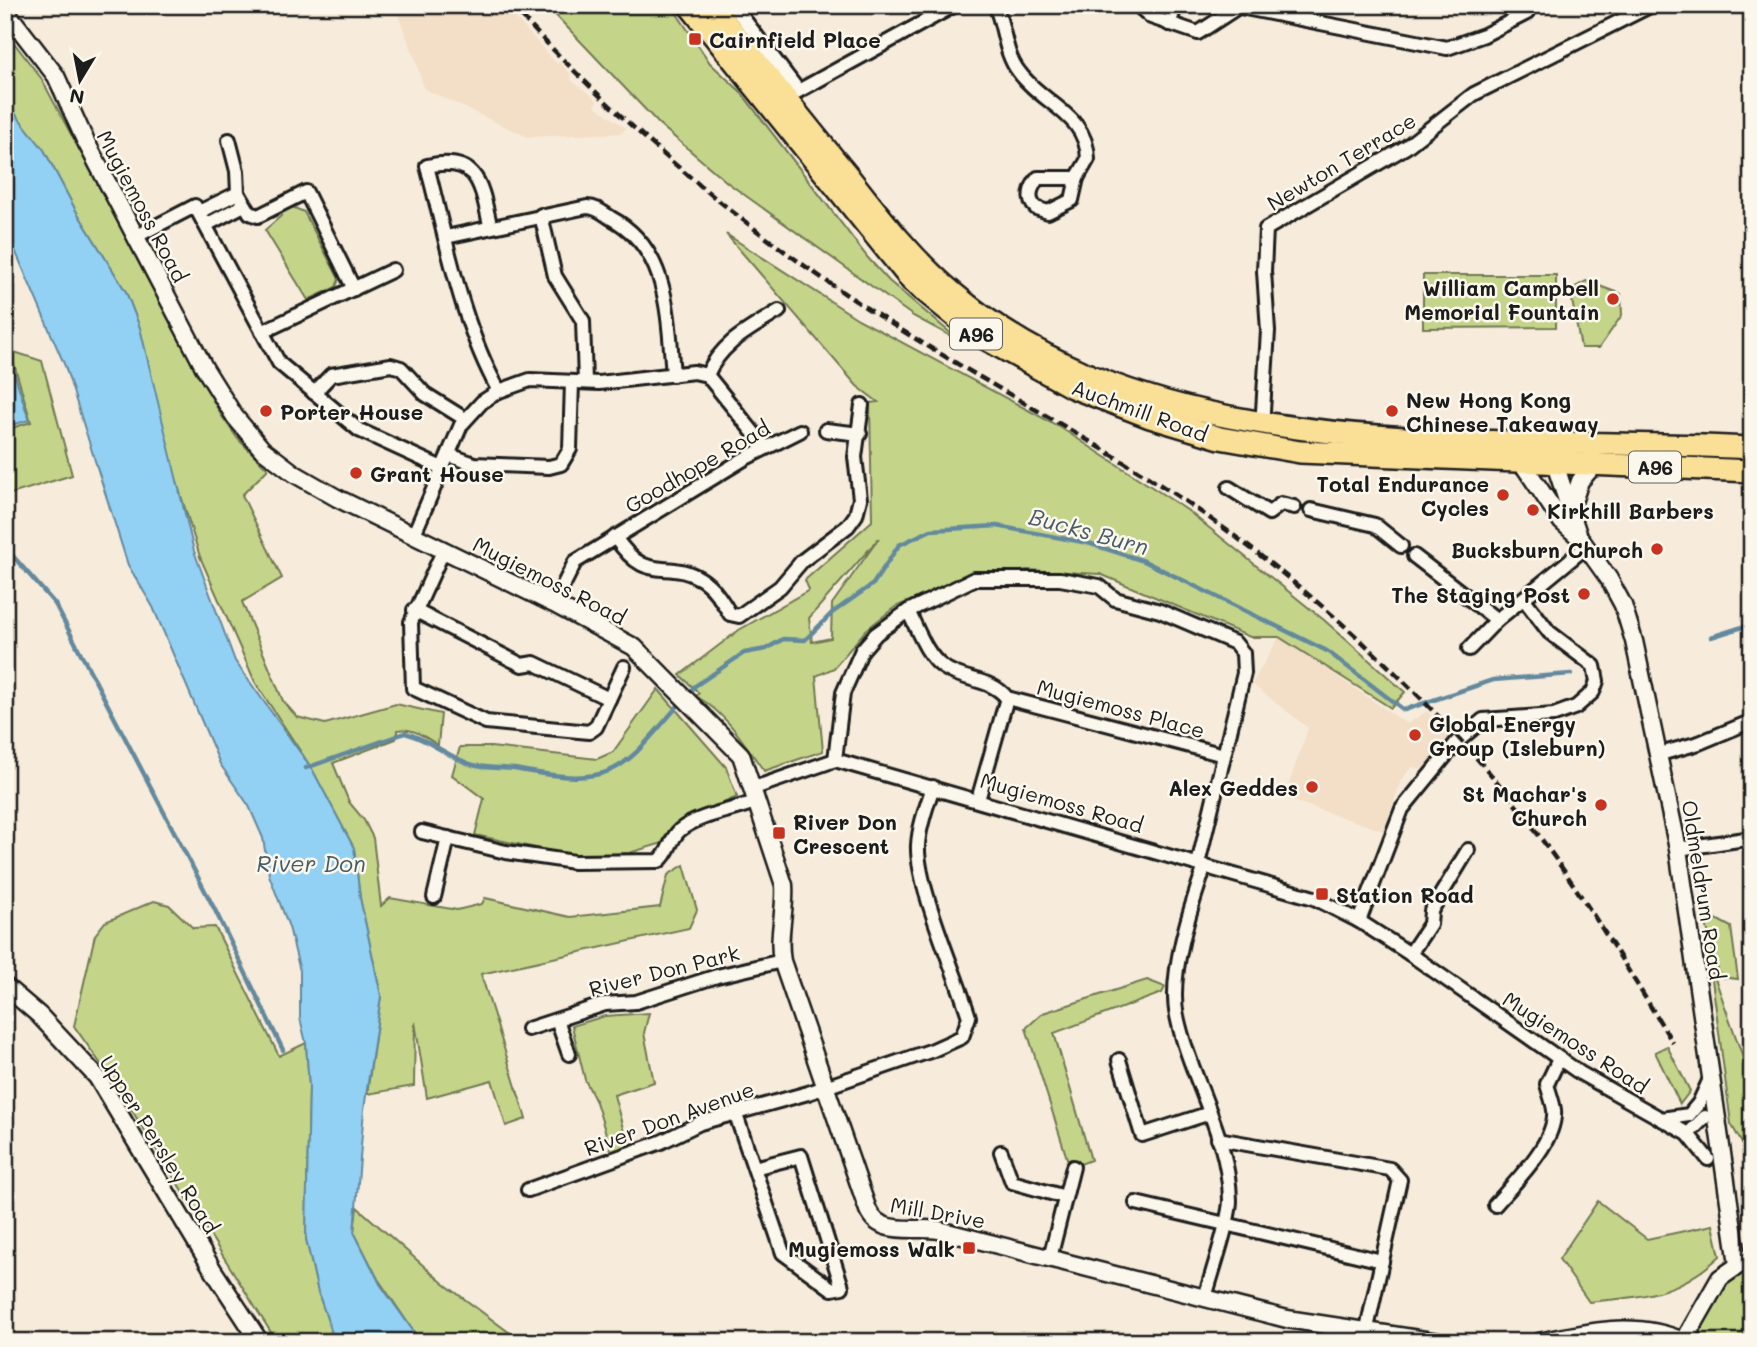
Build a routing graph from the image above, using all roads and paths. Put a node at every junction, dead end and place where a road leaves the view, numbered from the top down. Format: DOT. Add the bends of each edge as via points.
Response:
graph roads {
  1 [pos="689,5"];
  2 [pos="712,5"];
  3 [pos="733,5"];
  4 [pos="955,5"];
  5 [pos="995,5"];
  6 [pos="1137,5"];
  7 [pos="1176,5"];
  8 [pos="1530,5"];
  9 [pos="1652,5"];
  10 [pos="1240,6"];
  11 [pos="5,10"];
  12 [pos="1169,24"];
  13 [pos="784,99"];
  14 [pos="229,140"];
  15 [pos="1077,178"];
  16 [pos="238,193"];
  17 [pos="244,205"];
  18 [pos="199,212"];
  19 [pos="541,215"];
  20 [pos="490,225"];
  21 [pos="206,226"];
  22 [pos="135,237"];
  23 [pos="446,237"];
  24 [pos="393,270"];
  25 [pos="354,289"];
  26 [pos="779,312"];
  27 [pos="262,332"];
  28 [pos="673,375"];
  29 [pos="707,375"];
  30 [pos="578,382"];
  31 [pos="499,391"];
  32 [pos="314,393"];
  33 [pos="862,405"];
  34 [pos="465,419"];
  35 [pos="1262,421"];
  36 [pos="826,430"];
  37 [pos="800,431"];
  38 [pos="860,434"];
  39 [pos="1532,441"];
  40 [pos="765,447"];
  41 [pos="1260,447"];
  42 [pos="1752,448"];
  43 [pos="449,455"];
  44 [pos="1522,463"];
  45 [pos="1555,464"];
  46 [pos="1594,465"];
  47 [pos="444,470"];
  48 [pos="1752,471"];
  49 [pos="1229,488"];
  50 [pos="1294,507"];
  51 [pos="1311,510"];
  52 [pos="1571,510"];
  53 [pos="414,534"];
  54 [pos="615,537"];
  55 [pos="1583,542"];
  56 [pos="1401,546"];
  57 [pos="444,549"];
  58 [pos="1414,555"];
  59 [pos="1524,599"];
  60 [pos="554,604"];
  61 [pos="414,610"];
  62 [pos="908,611"];
  63 [pos="1497,620"];
  64 [pos="1469,649"];
  65 [pos="624,667"];
  66 [pos="1007,698"];
  67 [pos="609,699"];
  68 [pos="1752,721"];
  69 [pos="1660,754"];
  70 [pos="1224,755"];
  71 [pos="835,760"];
  72 [pos="933,787"];
  73 [pos="756,795"];
  74 [pos="978,800"];
  75 [pos="422,832"];
  76 [pos="448,838"];
  77 [pos="1752,838"];
  78 [pos="1678,849"];
  79 [pos="1468,850"];
  80 [pos="1202,865"];
  81 [pos="434,897"];
  82 [pos="1359,920"];
  83 [pos="1410,954"];
  84 [pos="782,961"];
  85 [pos="5,985"];
  86 [pos="557,1020"];
  87 [pos="528,1029"];
  88 [pos="569,1054"];
  89 [pos="1559,1059"];
  90 [pos="1119,1060"];
  91 [pos="1710,1079"];
  92 [pos="824,1086"];
  93 [pos="735,1112"];
  94 [pos="1209,1113"];
  95 [pos="1705,1117"];
  96 [pos="1660,1119"];
  97 [pos="1688,1134"];
  98 [pos="1218,1139"];
  99 [pos="1001,1152"];
  100 [pos="1708,1159"];
  101 [pos="1073,1167"];
  102 [pos="754,1168"];
  103 [pos="528,1190"];
  104 [pos="1065,1197"];
  105 [pos="1136,1203"];
  106 [pos="1495,1205"];
  107 [pos="1224,1226"];
  108 [pos="1051,1258"];
  109 [pos="1745,1260"];
  110 [pos="1382,1261"];
  111 [pos="1205,1298"];
  112 [pos="1366,1333"];
  113 [pos="1685,1341"];
  114 [pos="260,1342"];
  115 [pos="1438,1342"];
  116 [pos="1539,1342"];
  1 -- 13 [label="main road, Auchmill Road / A96"];
  2 -- 13 [label="main road, Auchmill Road / A96"];
  3 -- 13 [label="street, Auchmill Road"];
  4 -- 13 [label="street"];
  5 -- 15 [label="street" via="1019,73 1082,129 1088,159"];
  6 -- 12 [label="street"];
  7 -- 12 [label="street"];
  8 -- 10 [label="street" via="1527,13 1447,48"];
  9 -- 35 [label="street, Newton Terrace" via="1474,94 1406,147 1269,227 1264,233 1268,331"];
  10 -- 12 [label="street" via="1198,33"];
  11 -- 22 [label="street, Mugiemoss Road" via="56,76"];
  13 -- 35 [label="main road, Auchmill Road / A96" via="923,265 1000,329 1061,361 1148,397"];
  13 -- 41 [label="main road, Auchmill Road / A96" via="908,276 976,334 1051,377 1104,400"];
  14 -- 16 [label="street"];
  16 -- 17 [label="street"];
  16 -- 18 [label="street"];
  17 -- 21 [label="street"];
  17 -- 25 [label="street" via="258,216 306,192"];
  18 -- 21 [label="street"];
  18 -- 22 [label="street" via="195,206"];
  19 -- 20 [label="street"];
  19 -- 28 [label="street" via="592,207 642,239 667,307"];
  19 -- 30 [label="street" via="555,276 583,321"];
  20 -- 23 [label="street"];
  20 -- 23 [label="street" via="479,181 471,172 451,163 427,166"];
  21 -- 27 [label="street"];
  22 -- 53 [label="street, Mugiemoss Road" via="205,369 262,449 307,482"];
  23 -- 31 [label="street" via="480,354"];
  24 -- 25 [label="street"];
  25 -- 27 [label="street"];
  26 -- 29 [label="street" via="728,343"];
  27 -- 32 [label="street" via="279,363"];
  28 -- 29 [label="street"];
  28 -- 30 [label="street"];
  29 -- 40 [label="street"];
  30 -- 31 [label="street" via="530,380"];
  30 -- 43 [label="street" via="570,449 561,464 474,464"];
  31 -- 34 [label="street"];
  32 -- 34 [label="street" via="331,375 391,365"];
  32 -- 47 [label="street" via="359,430"];
  33 -- 38 [label="street, Goodhope Road"];
  34 -- 43 [label="street"];
  35 -- 39 [label="main road, Auchmill Road / A96" via="1328,431"];
  35 -- 41 [label="street, Newton Terrace"];
  36 -- 38 [label="street"];
  37 -- 40 [label="street, Goodhope Road"];
  38 -- 54 [label="street, Goodhope Road" via="855,457 859,505 853,519 802,561 780,587 739,616 730,614 698,577 643,567"];
  39 -- 42 [label="main road, Auchmill Road / A96"];
  39 -- 45 [label="street, Oldmeldrum Road"];
  40 -- 54 [label="street, Goodhope Road"];
  41 -- 44 [label="main road, Auchmill Road / A96"];
  43 -- 47 [label="street"];
  44 -- 45 [label="main road, Auchmill Road / A96"];
  44 -- 55 [label="street, Oldmeldrum Road" via="1562,522"];
  45 -- 46 [label="main road, Auchmill Road / A96"];
  45 -- 52 [label="street, Oldmeldrum Road"];
  46 -- 48 [label="main road, Auchmill Road / A96"];
  46 -- 52 [label="street" via="1580,481"];
  47 -- 53 [label="street"];
  49 -- 50 [label="street" via="1269,513 1281,504"];
  51 -- 56 [label="street" via="1375,525"];
  52 -- 55 [label="street, Oldmeldrum Road"];
  53 -- 57 [label="street, Mugiemoss Road"];
  54 -- 60 [label="street, Goodhope Road" via="575,562"];
  55 -- 59 [label="street"];
  55 -- 69 [label="street, Oldmeldrum Road" via="1623,605"];
  57 -- 60 [label="street, Mugiemoss Road"];
  57 -- 61 [label="street"];
  58 -- 63 [label="street"];
  59 -- 63 [label="street"];
  59 -- 82 [label="street" via="1549,632 1594,666 1597,681 1593,692 1567,712 1483,720 1457,742 1402,808"];
  60 -- 73 [label="street, Mugiemoss Road" via="634,648 741,755"];
  61 -- 67 [label="street" via="522,665 534,663"];
  61 -- 67 [label="street" via="413,688 486,722 589,732"];
  62 -- 66 [label="street, Mugiemoss Place" via="941,666 998,686"];
  62 -- 70 [label="street" via="974,579 1060,579 1099,586 1115,599 1207,630 1238,646 1245,665"];
  62 -- 71 [label="street" via="876,634 855,662 842,696"];
  63 -- 64 [label="street"];
  65 -- 67 [label="street"];
  66 -- 70 [label="street, Mugiemoss Place"];
  66 -- 74 [label="street, Mugiemoss Place"];
  68 -- 69 [label="street"];
  69 -- 78 [label="street, Oldmeldrum Road"];
  70 -- 80 [label="street"];
  71 -- 72 [label="street, Mugiemoss Road"];
  71 -- 73 [label="street"];
  72 -- 74 [label="street, Mugiemoss Road"];
  72 -- 92 [label="street, River Don Avenue" via="918,857 969,1017 967,1028 958,1040"];
  73 -- 76 [label="street" via="687,825 677,832 659,861 574,862"];
  73 -- 84 [label="street, Mill Drive" via="783,885"];
  74 -- 80 [label="street, Mugiemoss Road"];
  75 -- 76 [label="street"];
  76 -- 81 [label="street"];
  77 -- 78 [label="street"];
  78 -- 91 [label="street, Oldmeldrum Road"];
  79 -- 83 [label="street"];
  80 -- 82 [label="street, Mugiemoss Road" via="1314,898"];
  80 -- 94 [label="street" via="1175,986 1177,1016"];
  82 -- 83 [label="street, Mugiemoss Road"];
  83 -- 89 [label="street, Mugiemoss Road"];
  84 -- 86 [label="street, River Don Park" via="636,1002 604,1004"];
  84 -- 92 [label="street, Mill Drive"];
  85 -- 114 [label="street, Upper Persley Road" via="49,1024 97,1077"];
  86 -- 87 [label="street, River Don Park"];
  86 -- 88 [label="street"];
  89 -- 96 [label="street, Mugiemoss Road"];
  89 -- 106 [label="street" via="1547,1084 1554,1109 1552,1126 1541,1150"];
  90 -- 94 [label="street" via="1142,1135"];
  91 -- 96 [label="street, Mugiemoss Road" via="1689,1115"];
  91 -- 109 [label="street, Oldmeldrum Road"];
  92 -- 93 [label="street, River Don Avenue"];
  92 -- 108 [label="street, Mill Drive" via="868,1210 878,1224 939,1230"];
  93 -- 102 [label="street"];
  93 -- 103 [label="street, River Don Avenue"];
  94 -- 98 [label="street"];
  95 -- 97 [label="street"];
  96 -- 97 [label="street, Mugiemoss Road"];
  97 -- 100 [label="street, Mugiemoss Road"];
  98 -- 107 [label="street" via="1230,1202"];
  98 -- 110 [label="street" via="1390,1169 1400,1180"];
  99 -- 104 [label="street" via="1012,1182"];
  101 -- 104 [label="street"];
  102 -- 102 [label="street" via="783,1253 832,1289 842,1287 801,1156"];
  104 -- 108 [label="street"];
  105 -- 107 [label="street"];
  107 -- 110 [label="street"];
  107 -- 111 [label="street"];
  108 -- 111 [label="street, Mill Drive"];
  109 -- 113 [label="street" via="1720,1278"];
  110 -- 112 [label="street"];
  111 -- 112 [label="street, Mill Drive" via="1317,1326"];
  112 -- 115 [label="street, Mill Drive"];
  113 -- 116 [label="street" via="1615,1328"];
}
